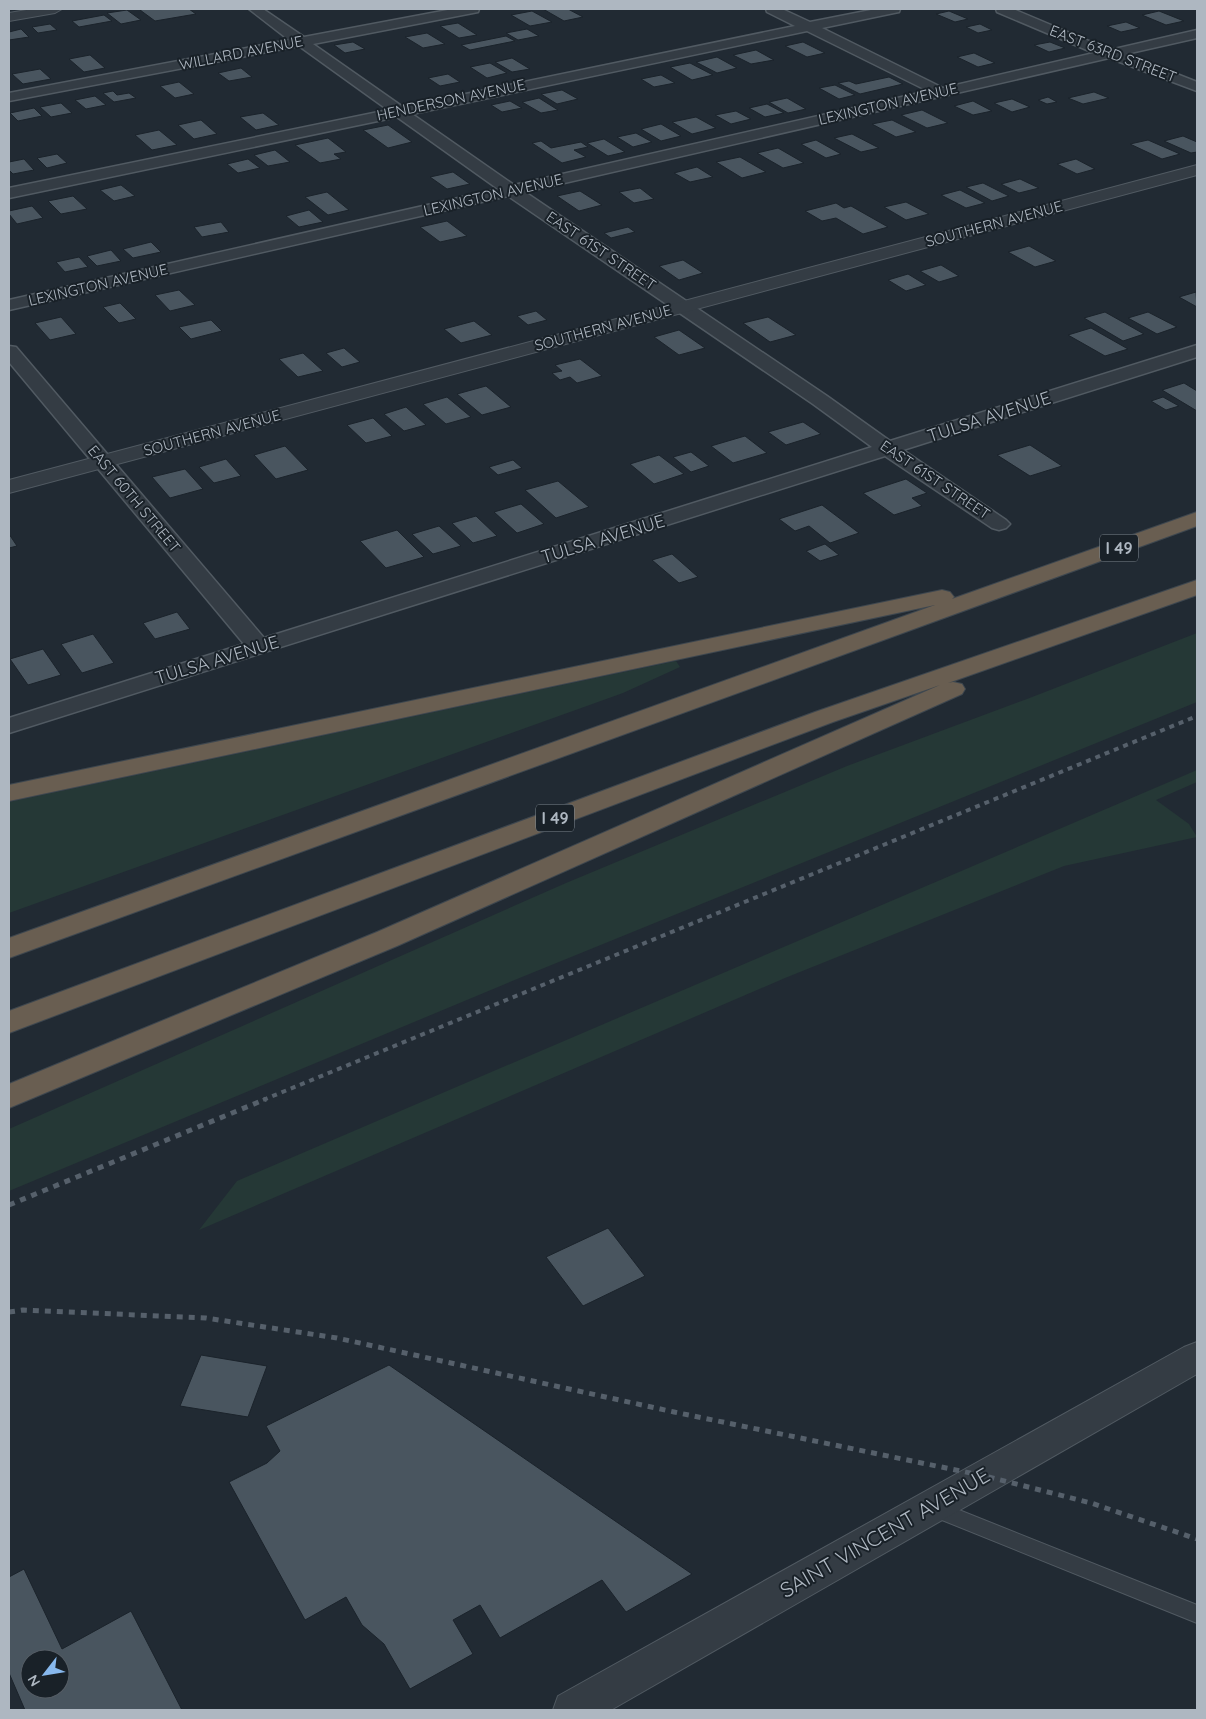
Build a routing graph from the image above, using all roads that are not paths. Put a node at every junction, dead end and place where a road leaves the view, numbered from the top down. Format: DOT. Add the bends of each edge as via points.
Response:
graph roads {
  1 [pos="55,9"];
  2 [pos="255,9"];
  3 [pos="473,9"];
  4 [pos="772,9"];
  5 [pos="894,9"];
  6 [pos="1002,9"];
  7 [pos="9,17"];
  8 [pos="808,27"];
  9 [pos="1197,34"];
  10 [pos="300,42"];
  11 [pos="1197,48"];
  12 [pos="1110,54"];
  13 [pos="1135,62"];
  14 [pos="978,84"];
  15 [pos="1197,87"];
  16 [pos="941,92"];
  17 [pos="9,97"];
  18 [pos="400,111"];
  19 [pos="1197,170"];
  20 [pos="512,191"];
  21 [pos="9,193"];
  22 [pos="9,306"];
  23 [pos="682,306"];
  24 [pos="9,351"];
  25 [pos="1197,351"];
  26 [pos="888,449"];
  27 [pos="103,461"];
  28 [pos="9,486"];
  29 [pos="1197,519"];
  30 [pos="999,524"];
  31 [pos="1041,576"];
  32 [pos="1197,587"];
  33 [pos="1105,621"];
  34 [pos="259,647"];
  35 [pos="9,726"];
  36 [pos="9,791"];
  37 [pos="9,948"];
  38 [pos="9,1022"];
  39 [pos="9,1097"];
  40 [pos="1197,1356"];
  41 [pos="931,1507"];
  42 [pos="1197,1614"];
  43 [pos="573,1710"];
  1 -- 7 [label="street"];
  2 -- 10 [label="street, EAST 61ST STREET"];
  3 -- 10 [label="street, WILLARD AVENUE"];
  4 -- 8 [label="street"];
  5 -- 8 [label="street, HENDERSON AVENUE"];
  6 -- 12 [label="street, EAST 63RD STREET"];
  8 -- 16 [label="street"];
  8 -- 18 [label="street, HENDERSON AVENUE"];
  9 -- 12 [label="street, LEXINGTON AVENUE"];
  10 -- 17 [label="street, WILLARD AVENUE"];
  10 -- 18 [label="street, EAST 61ST STREET"];
  11 -- 13 [label="street, LEXINGTON AVENUE"];
  12 -- 13 [label="street, EAST 63RD STREET"];
  12 -- 14 [label="street, LEXINGTON AVENUE"];
  13 -- 14 [label="street, LEXINGTON AVENUE" via="1014,89"];
  13 -- 15 [label="street, EAST 63RD STREET"];
  14 -- 16 [label="street, LEXINGTON AVENUE"];
  16 -- 20 [label="street, LEXINGTON AVENUE"];
  18 -- 20 [label="street, EAST 61ST STREET"];
  18 -- 21 [label="street, HENDERSON AVENUE"];
  19 -- 23 [label="street, SOUTHERN AVENUE"];
  20 -- 22 [label="street, LEXINGTON AVENUE"];
  20 -- 23 [label="street, EAST 61ST STREET"];
  23 -- 26 [label="street, EAST 61ST STREET"];
  23 -- 27 [label="street, SOUTHERN AVENUE"];
  24 -- 27 [label="street, EAST 60TH STREET"];
  25 -- 26 [label="street, TULSA AVENUE"];
  26 -- 30 [label="street, EAST 61ST STREET"];
  26 -- 34 [label="street, TULSA AVENUE"];
  27 -- 28 [label="street, SOUTHERN AVENUE"];
  27 -- 34 [label="street, EAST 60TH STREET"];
  29 -- 31 [label="highway, I 49"];
  31 -- 36 [label="highway"];
  31 -- 37 [label="highway, I 49"];
  32 -- 33 [label="highway, I 49"];
  33 -- 38 [label="highway, I 49" via="824,717"];
  33 -- 39 [label="highway" via="387,939"];
  34 -- 35 [label="street, TULSA AVENUE"];
  40 -- 41 [label="street, SAINT VINCENT AVENUE"];
  41 -- 42 [label="lane"];
  41 -- 43 [label="street, SAINT VINCENT AVENUE"];
}
